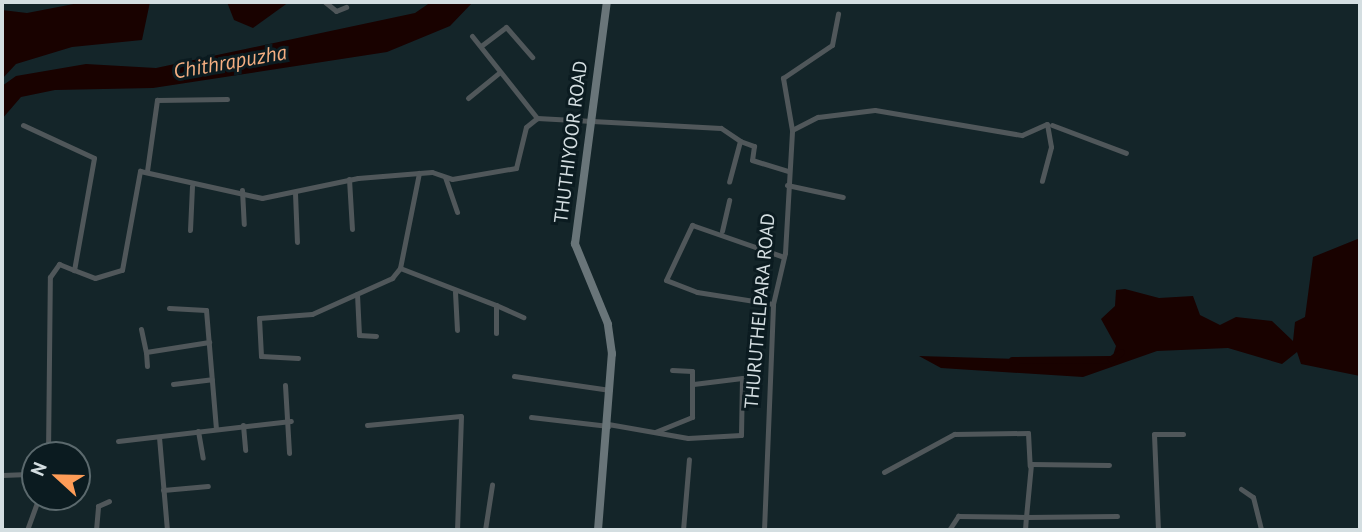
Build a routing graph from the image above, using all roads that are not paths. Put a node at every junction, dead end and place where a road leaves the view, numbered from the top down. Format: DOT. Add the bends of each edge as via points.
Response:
graph roads {
  1 [pos="325,2"];
  2 [pos="607,2"];
  3 [pos="346,8"];
  4 [pos="838,15"];
  5 [pos="472,36"];
  6 [pos="481,46"];
  7 [pos="532,57"];
  8 [pos="500,72"];
  9 [pos="468,98"];
  10 [pos="227,99"];
  11 [pos="537,118"];
  12 [pos="23,125"];
  13 [pos="587,125"];
  14 [pos="1052,125"];
  15 [pos="792,130"];
  16 [pos="740,141"];
  17 [pos="1126,153"];
  18 [pos="147,171"];
  19 [pos="788,171"];
  20 [pos="419,173"];
  21 [pos="445,177"];
  22 [pos="349,179"];
  23 [pos="1042,181"];
  24 [pos="729,182"];
  25 [pos="787,185"];
  26 [pos="192,186"];
  27 [pos="242,190"];
  28 [pos="295,193"];
  29 [pos="843,197"];
  30 [pos="729,200"];
  31 [pos="457,212"];
  32 [pos="244,224"];
  33 [pos="352,229"];
  34 [pos="190,230"];
  35 [pos="722,231"];
  36 [pos="297,242"];
  37 [pos="784,257"];
  38 [pos="400,268"];
  39 [pos="74,270"];
  40 [pos="455,292"];
  41 [pos="357,294"];
  42 [pos="773,304"];
  43 [pos="496,305"];
  44 [pos="169,308"];
  45 [pos="523,317"];
  46 [pos="141,329"];
  47 [pos="457,330"];
  48 [pos="496,333"];
  49 [pos="376,335"];
  50 [pos="209,342"];
  51 [pos="146,352"];
  52 [pos="298,358"];
  53 [pos="147,366"];
  54 [pos="673,370"];
  55 [pos="514,376"];
  56 [pos="212,379"];
  57 [pos="173,384"];
  58 [pos="693,384"];
  59 [pos="285,385"];
  60 [pos="610,390"];
  61 [pos="531,417"];
  62 [pos="291,421"];
  63 [pos="675,424"];
  64 [pos="243,425"];
  65 [pos="367,425"];
  66 [pos="608,425"];
  67 [pos="216,429"];
  68 [pos="198,431"];
  69 [pos="652,433"];
  70 [pos="1183,434"];
  71 [pos="159,437"];
  72 [pos="677,437"];
  73 [pos="48,441"];
  74 [pos="118,441"];
  75 [pos="245,450"];
  76 [pos="289,453"];
  77 [pos="203,458"];
  78 [pos="689,459"];
  79 [pos="1030,466"];
  80 [pos="1109,466"];
  81 [pos="884,472"];
  82 [pos="21,474"];
  83 [pos="2,475"];
  84 [pos="492,485"];
  85 [pos="208,486"];
  86 [pos="1241,489"];
  87 [pos="163,490"];
  88 [pos="109,501"];
  89 [pos="34,511"];
  90 [pos="1117,516"];
  91 [pos="1026,517"];
  92 [pos="27,530"];
  93 [pos="96,530"];
  94 [pos="166,530"];
  95 [pos="457,530"];
  96 [pos="485,530"];
  97 [pos="598,530"];
  98 [pos="683,530"];
  99 [pos="764,530"];
  100 [pos="949,530"];
  101 [pos="1025,530"];
  102 [pos="1158,530"];
  103 [pos="1261,530"];
  1 -- 3 [label="street" via="336,11"];
  2 -- 13 [label="main road, THUTHIYOOR ROAD"];
  4 -- 15 [label="street, THURUTHELPARA ROAD" via="832,45 783,78"];
  5 -- 6 [label="street"];
  6 -- 7 [label="street" via="506,27"];
  6 -- 8 [label="street"];
  8 -- 9 [label="street"];
  8 -- 11 [label="street"];
  10 -- 18 [label="street" via="157,100"];
  11 -- 13 [label="street"];
  11 -- 21 [label="street" via="526,127 516,168"];
  12 -- 39 [label="street" via="94,158"];
  13 -- 16 [label="street" via="720,128"];
  13 -- 60 [label="main road, THUTHIYOOR ROAD" via="575,244 608,324"];
  14 -- 15 [label="street" via="1022,135 875,110 818,117"];
  14 -- 17 [label="street"];
  14 -- 23 [label="street"];
  15 -- 19 [label="street, THURUTHELPARA ROAD"];
  16 -- 19 [label="street" via="754,146 752,160"];
  16 -- 24 [label="street"];
  18 -- 26 [label="street"];
  18 -- 39 [label="street" via="137,176 120,275 95,278"];
  19 -- 25 [label="street, THURUTHELPARA ROAD"];
  20 -- 21 [label="street"];
  20 -- 22 [label="street"];
  20 -- 38 [label="street"];
  21 -- 31 [label="street"];
  22 -- 28 [label="street"];
  22 -- 33 [label="street"];
  25 -- 29 [label="street"];
  25 -- 37 [label="street, THURUTHELPARA ROAD"];
  26 -- 27 [label="street"];
  26 -- 34 [label="street"];
  27 -- 28 [label="street" via="262,198"];
  27 -- 32 [label="street"];
  28 -- 36 [label="street"];
  30 -- 35 [label="street"];
  35 -- 37 [label="street"];
  35 -- 42 [label="street" via="692,225 666,280 697,292"];
  37 -- 42 [label="street, THURUTHELPARA ROAD"];
  38 -- 40 [label="street"];
  38 -- 41 [label="street"];
  39 -- 73 [label="street" via="59,264 50,277"];
  40 -- 43 [label="street"];
  40 -- 47 [label="street"];
  41 -- 49 [label="street" via="359,335"];
  41 -- 52 [label="street" via="312,314 260,318 258,354"];
  42 -- 99 [label="street, THURUTHELPARA ROAD"];
  43 -- 45 [label="street"];
  43 -- 48 [label="street"];
  44 -- 50 [label="street" via="204,307"];
  46 -- 51 [label="street"];
  50 -- 51 [label="street"];
  50 -- 56 [label="street"];
  51 -- 53 [label="street"];
  54 -- 58 [label="street" via="692,371"];
  55 -- 60 [label="street"];
  56 -- 57 [label="street"];
  56 -- 67 [label="street"];
  58 -- 63 [label="street" via="692,417"];
  58 -- 72 [label="street" via="742,378 741,435"];
  59 -- 62 [label="street"];
  60 -- 66 [label="main road, THUTHIYOOR ROAD"];
  61 -- 66 [label="street"];
  62 -- 64 [label="street"];
  62 -- 76 [label="street"];
  63 -- 69 [label="street"];
  63 -- 72 [label="street"];
  64 -- 67 [label="street"];
  64 -- 75 [label="street"];
  65 -- 95 [label="street" via="461,416"];
  66 -- 69 [label="street"];
  66 -- 97 [label="main road, THUTHIYOOR ROAD"];
  67 -- 68 [label="street"];
  68 -- 71 [label="street"];
  68 -- 77 [label="street"];
  69 -- 72 [label="street"];
  70 -- 102 [label="street" via="1154,435"];
  71 -- 74 [label="street"];
  71 -- 87 [label="street"];
  78 -- 98 [label="street"];
  79 -- 80 [label="street"];
  79 -- 81 [label="street" via="1028,433 954,434"];
  79 -- 91 [label="street"];
  82 -- 83 [label="street"];
  84 -- 96 [label="street"];
  85 -- 87 [label="street"];
  86 -- 103 [label="street" via="1254,497"];
  87 -- 94 [label="street"];
  88 -- 93 [label="street" via="98,506"];
  89 -- 92 [label="street"];
  90 -- 91 [label="street"];
  91 -- 100 [label="street" via="958,516"];
  91 -- 101 [label="street"];
}
